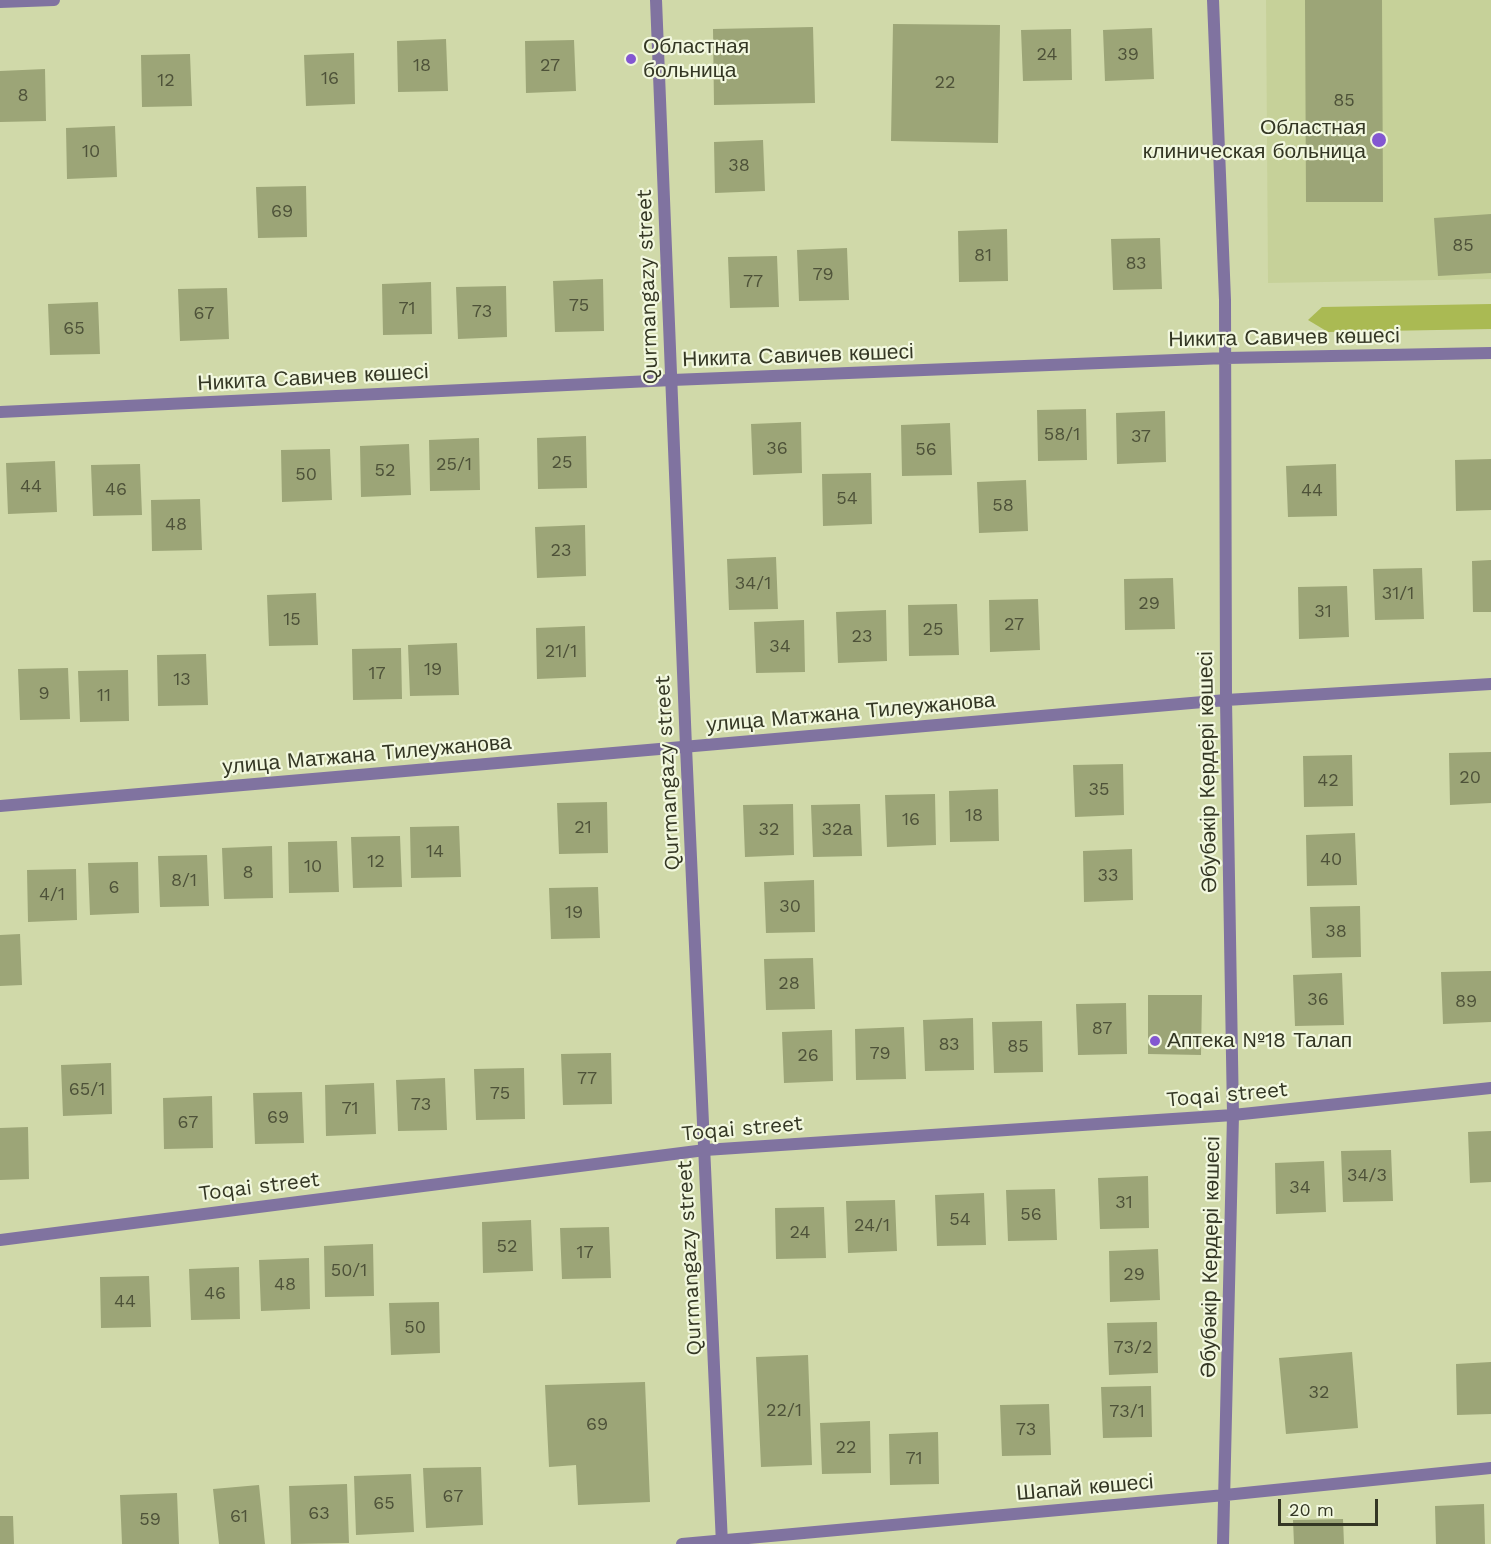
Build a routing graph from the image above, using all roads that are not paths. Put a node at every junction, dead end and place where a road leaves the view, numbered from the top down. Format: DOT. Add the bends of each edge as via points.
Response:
graph roads {
  1 [pos="54,0"];
  2 [pos="656,0"];
  3 [pos="1213,0"];
  4 [pos="0,2"];
  5 [pos="1491,353"];
  6 [pos="1226,358"];
  7 [pos="672,380"];
  8 [pos="0,412"];
  9 [pos="1491,684"];
  10 [pos="1226,700"];
  11 [pos="686,747"];
  12 [pos="0,806"];
  13 [pos="1491,1088"];
  14 [pos="1233,1115"];
  15 [pos="705,1150"];
  16 [pos="0,1240"];
  17 [pos="1491,1468"];
  18 [pos="1225,1495"];
  19 [pos="722,1542"];
  20 [pos="682,1544"];
  21 [pos="1223,1544"];
  1 -- 4 [label="street"];
  2 -- 7 [label="street, Qurmangazy street"];
  3 -- 6 [label="street, Әбубәкір Кердері көшесі"];
  5 -- 6 [label="street, Никита Савичев көшесі"];
  6 -- 7 [label="street, Никита Савичев көшесі"];
  6 -- 10 [label="street, Әбубәкір Кердері көшесі"];
  7 -- 8 [label="street, Никита Савичев көшесі"];
  7 -- 11 [label="street, Qurmangazy street"];
  9 -- 10 [label="street, улица Матжана Тилеужанова"];
  10 -- 11 [label="street, улица Матжана Тилеужанова"];
  10 -- 14 [label="street, Әбубәкір Кердері көшесі"];
  11 -- 12 [label="street, улица Матжана Тилеужанова"];
  11 -- 15 [label="street, Qurmangazy street"];
  13 -- 14 [label="street, Toqai street"];
  14 -- 15 [label="street, Toqai street"];
  14 -- 18 [label="street, Әбубәкір Кердері көшесі"];
  15 -- 16 [label="street, Toqai street"];
  15 -- 19 [label="street, Qurmangazy street"];
  17 -- 18 [label="street, Шапай көшесі"];
  18 -- 19 [label="street, Шапай көшесі"];
  18 -- 21 [label="street, Әбубәкір Кердері көшесі"];
  19 -- 20 [label="street, Шапай көшесі"];
}
